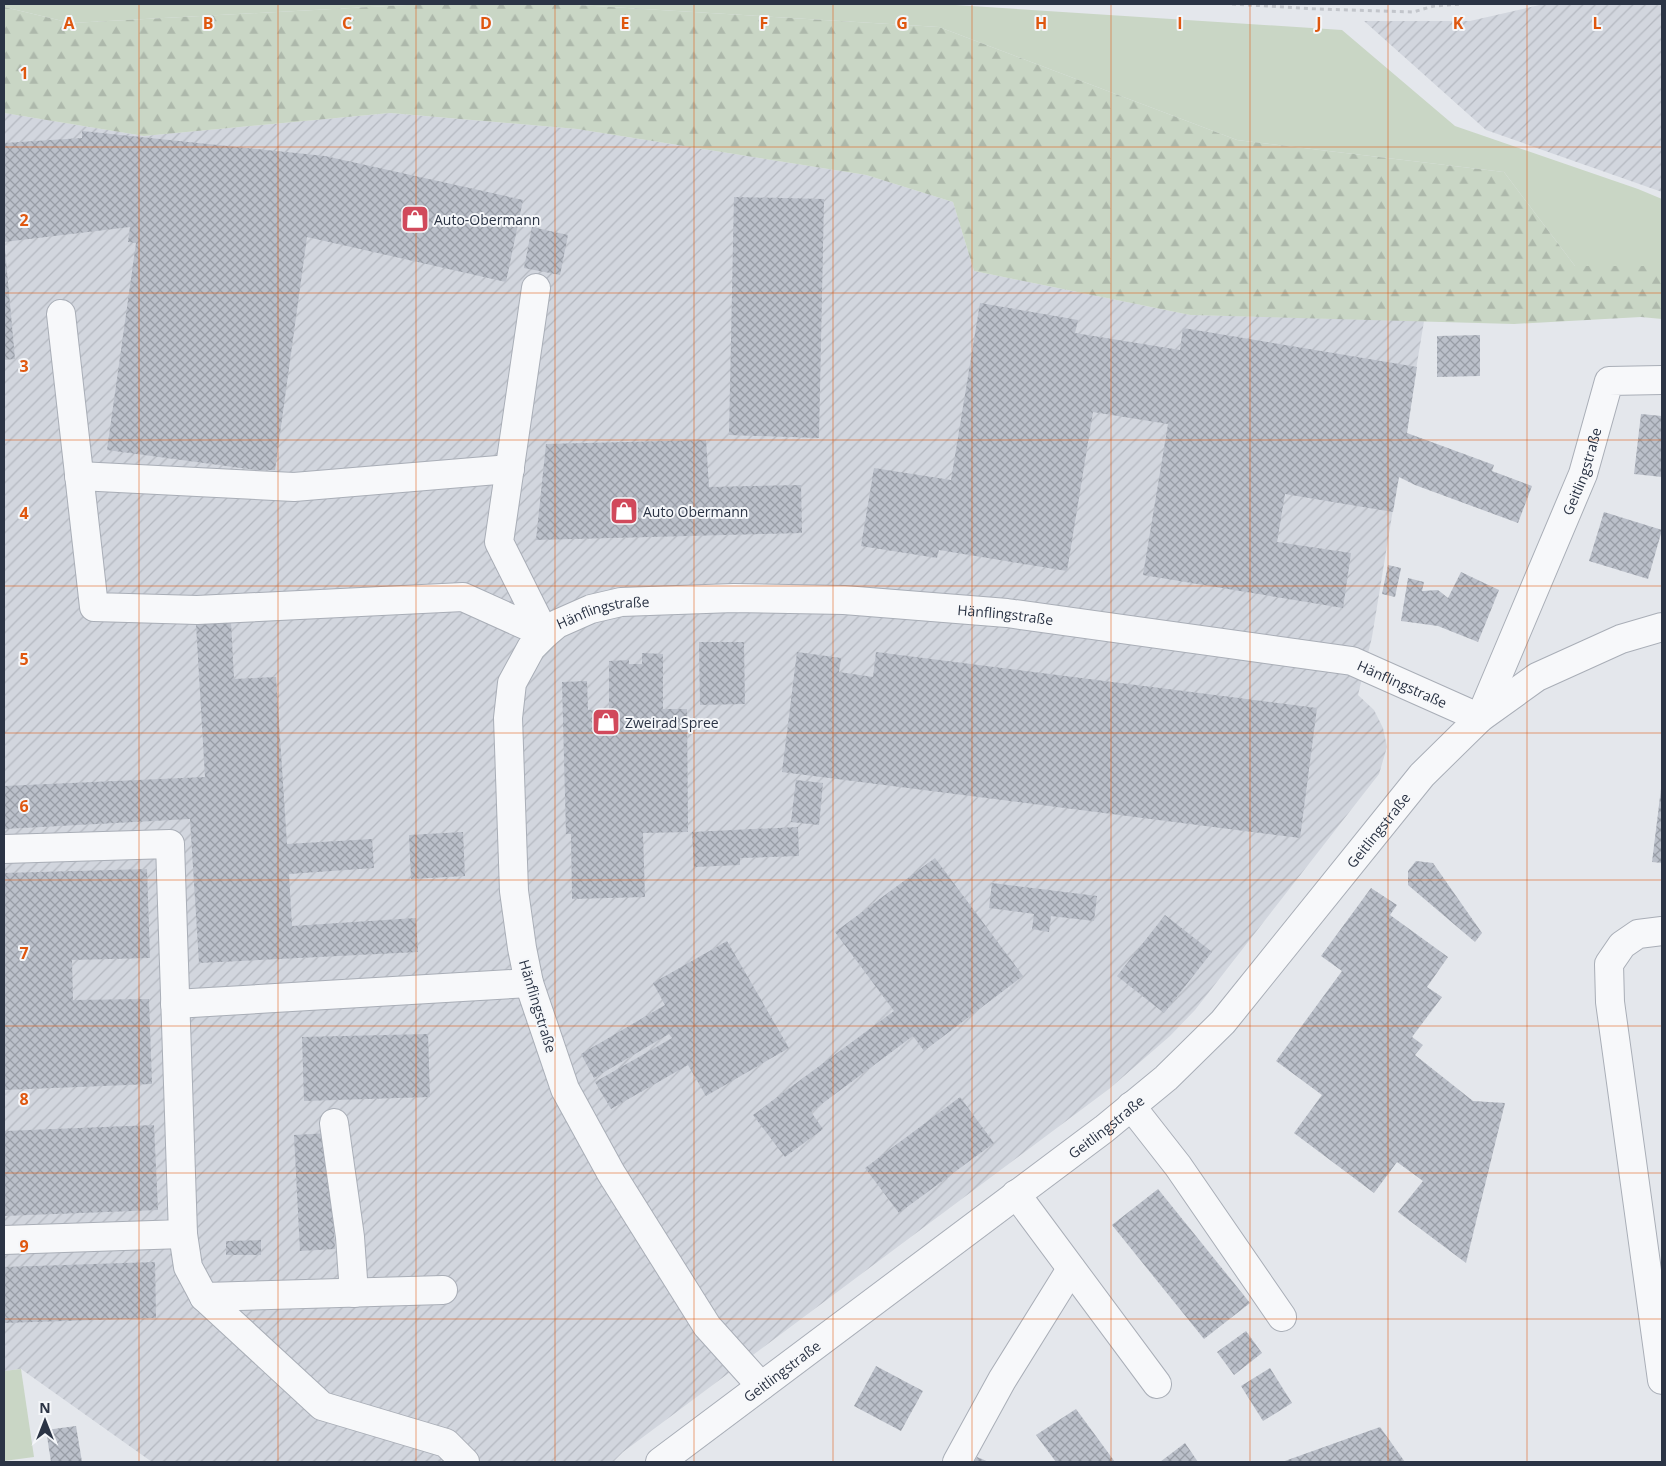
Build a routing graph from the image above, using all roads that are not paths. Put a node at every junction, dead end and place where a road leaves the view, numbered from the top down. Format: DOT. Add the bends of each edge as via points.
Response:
graph roads {
  1 [pos="536,288"];
  2 [pos="61,314"];
  3 [pos="1662,380"];
  4 [pos="510,469"];
  5 [pos="79,476"];
  6 [pos="1662,627"];
  7 [pos="546,634"];
  8 [pos="1480,718"];
  9 [pos="4,849"];
  10 [pos="1662,931"];
  11 [pos="529,983"];
  12 [pos="175,1004"];
  13 [pos="1131,1106"];
  14 [pos="334,1123"];
  15 [pos="1016,1194"];
  16 [pos="183,1234"];
  17 [pos="4,1240"];
  18 [pos="1071,1269"];
  19 [pos="443,1290"];
  20 [pos="354,1293"];
  21 [pos="204,1297"];
  22 [pos="1282,1317"];
  23 [pos="1662,1380"];
  24 [pos="1157,1384"];
  25 [pos="761,1386"];
  26 [pos="465,1462"];
  27 [pos="660,1462"];
  28 [pos="957,1462"];
  1 -- 4 [label="street"];
  2 -- 5 [label="street"];
  3 -- 8 [label="street, Geitlingstraße" via="1609,381 1583,474"];
  4 -- 5 [label="street" via="294,487"];
  4 -- 7 [label="street" via="499,542"];
  5 -- 7 [label="street" via="94,607 197,610 463,597"];
  6 -- 8 [label="street, Geitlingstraße" via="1621,639 1537,677"];
  7 -- 8 [label="street, Hänflingstraße" via="557,624 590,609 620,602 734,598 844,600 997,612 1352,661"];
  7 -- 11 [label="street, Hänflingstraße" via="531,648 512,683 508,718 514,891"];
  8 -- 13 [label="street, Geitlingstraße" via="1422,775 1223,1022 1166,1078"];
  9 -- 12 [label="street" via="170,844"];
  10 -- 23 [label="street" via="1638,934 1622,945 1609,964 1610,1002"];
  11 -- 12 [label="street"];
  11 -- 25 [label="street, Hänflingstraße" via="565,1089 611,1173 707,1326"];
  12 -- 16 [label="street"];
  13 -- 15 [label="street, Geitlingstraße"];
  13 -- 22 [label="street" via="1178,1166"];
  14 -- 20 [label="street" via="350,1237"];
  15 -- 18 [label="street"];
  15 -- 25 [label="street, Geitlingstraße"];
  16 -- 17 [label="street"];
  16 -- 21 [label="street" via="188,1267"];
  18 -- 24 [label="street"];
  18 -- 28 [label="street" via="1002,1380"];
  19 -- 20 [label="street"];
  20 -- 21 [label="street"];
  21 -- 26 [label="street" via="322,1406 446,1444"];
  25 -- 27 [label="street, Geitlingstraße"];
}
